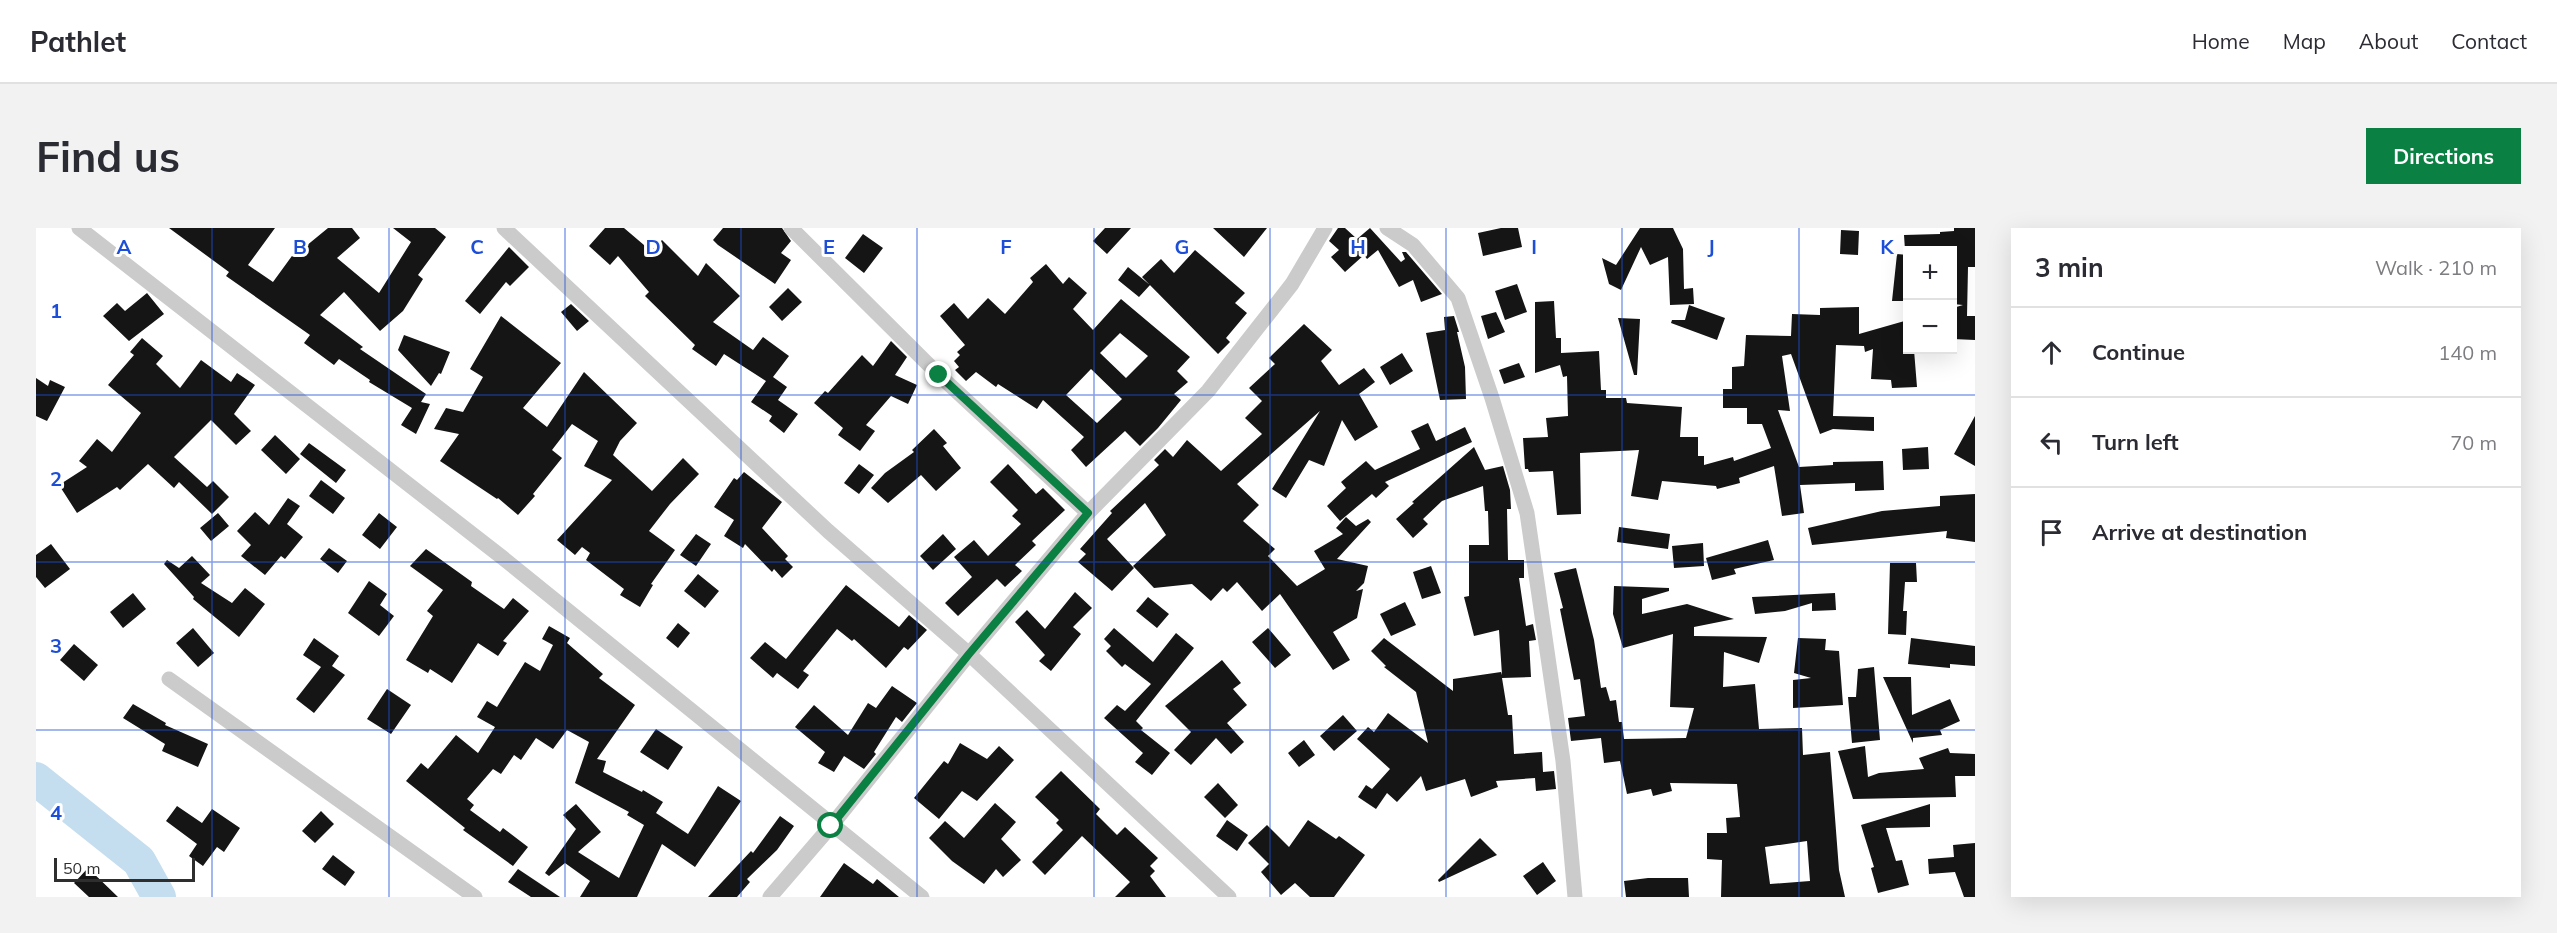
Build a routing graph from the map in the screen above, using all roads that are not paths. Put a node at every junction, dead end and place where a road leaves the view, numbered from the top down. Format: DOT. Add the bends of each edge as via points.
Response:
graph roads {
  1 [pos="80,228"];
  2 [pos="504,228"];
  3 [pos="791,228"];
  4 [pos="1324,228"];
  5 [pos="1387,228"];
  6 [pos="1088,513"];
  7 [pos="969,654"];
  8 [pos="169,679"];
  9 [pos="831,826"];
  10 [pos="475,897"];
  11 [pos="770,897"];
  12 [pos="922,897"];
  13 [pos="1229,897"];
  14 [pos="1575,897"];
  1 -- 9 [label="street" via="502,558"];
  2 -- 7 [label="street" via="828,531"];
  3 -- 6 [label="street" via="939,375"];
  4 -- 6 [label="street" via="1292,284 1208,391"];
  5 -- 14 [label="street" via="1413,245 1458,298 1527,513 1563,761"];
  6 -- 7 [label="street"];
  7 -- 9 [label="street"];
  7 -- 13 [label="street"];
  8 -- 10 [label="street"];
  9 -- 11 [label="street"];
  9 -- 12 [label="street"];
}
